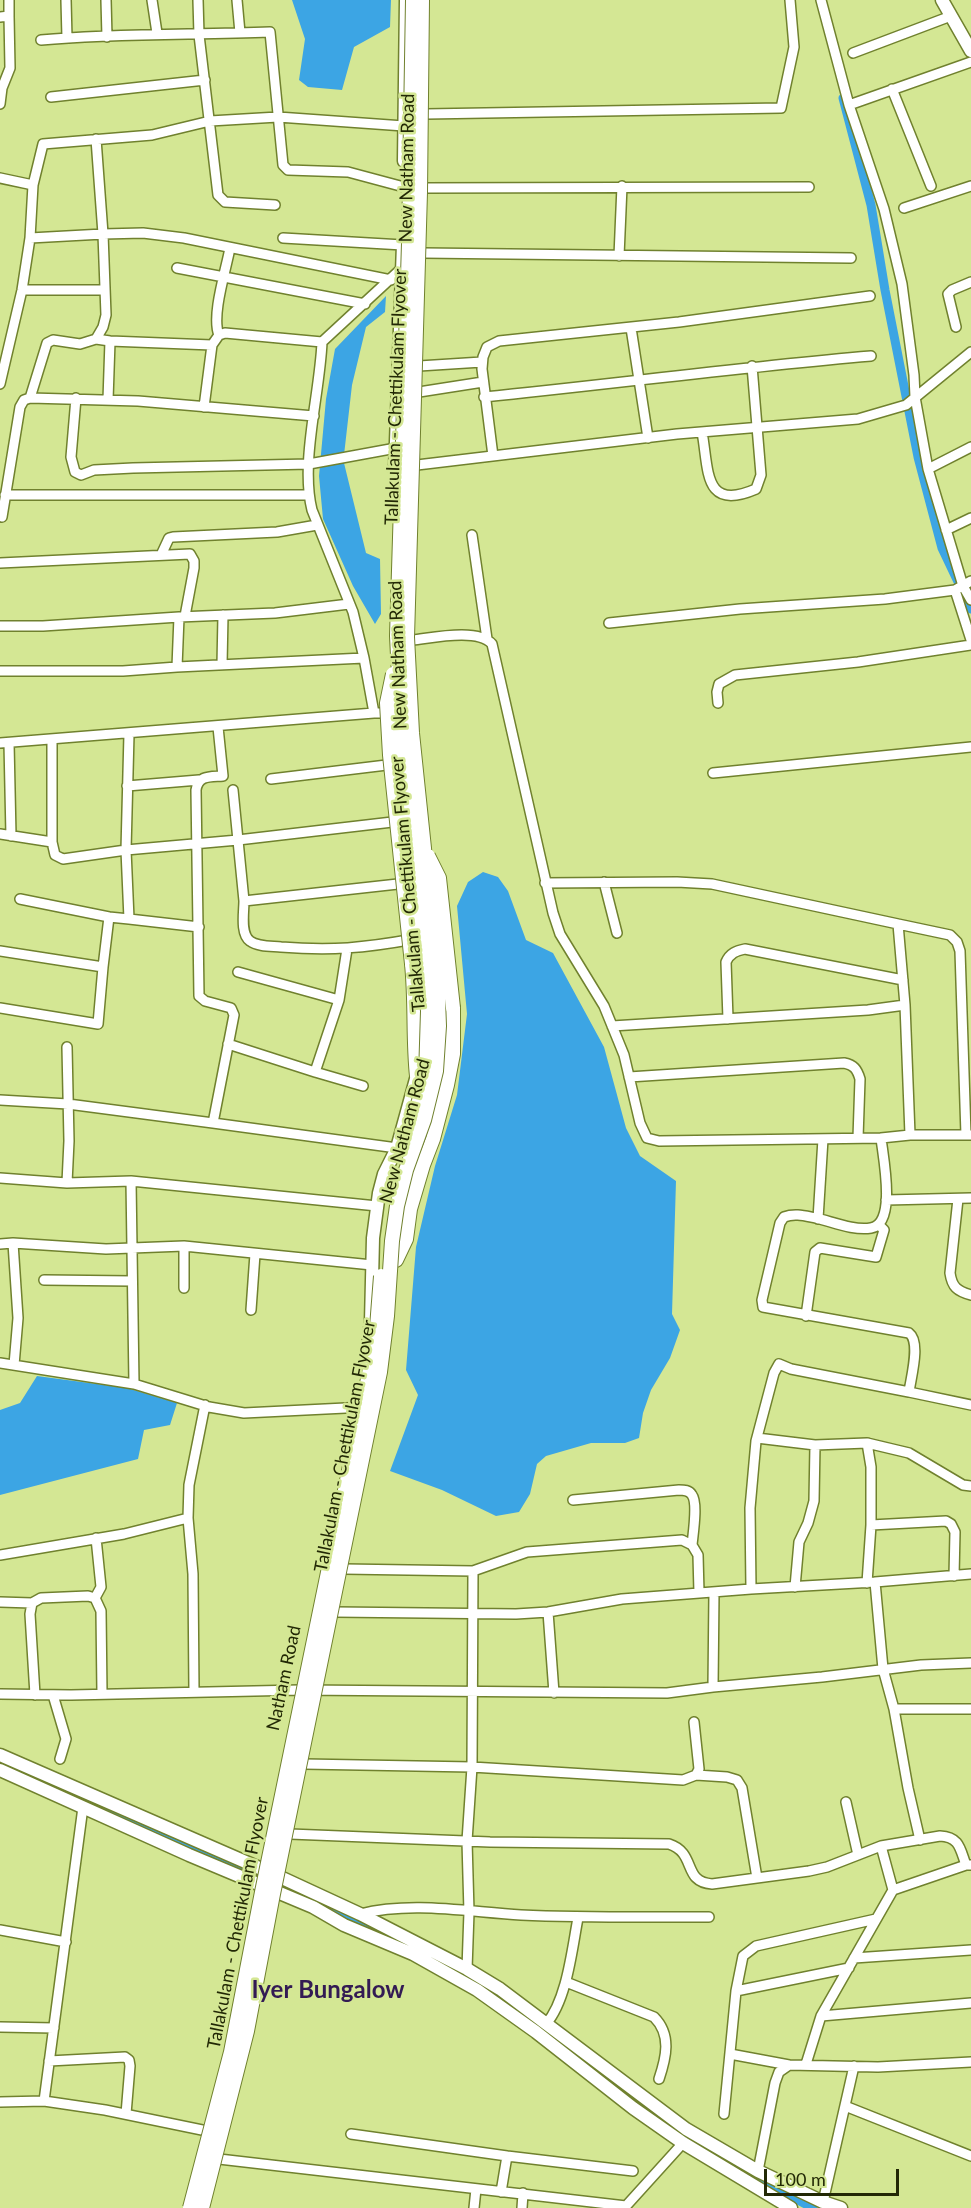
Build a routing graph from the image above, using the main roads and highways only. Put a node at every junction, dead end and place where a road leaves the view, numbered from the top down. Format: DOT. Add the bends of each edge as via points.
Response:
graph roads {
  1 [pos="406,0"];
  2 [pos="413,0"];
  3 [pos="422,0"];
  4 [pos="427,0"];
  5 [pos="942,0"];
  6 [pos="971,51"];
  7 [pos="398,653"];
  8 [pos="424,848"];
  9 [pos="417,1076"];
  10 [pos="395,1151"];
  11 [pos="396,1260"];
  12 [pos="384,1372"];
  13 [pos="0,1755"];
  14 [pos="0,1770"];
  15 [pos="262,1869"];
  16 [pos="280,1877"];
  17 [pos="259,1884"];
  18 [pos="277,1892"];
  19 [pos="188,2208"];
  20 [pos="204,2208"];
  21 [pos="791,2208"];
  22 [pos="841,2208"];
  1 -- 9 [label="main road, New Natham Road" via="392,641 395,764 420,997"];
  2 -- 7 [label="highway, Tallakulam - Chettikulam Flyover, bridge"];
  3 -- 8 [label="highway, Tallakulam - Chettikulam Flyover, bridge" via="407,637"];
  4 -- 11 [label="main road, New Natham Road" via="412,640 427,831 444,975 445,1045 440,1079 403,1210"];
  5 -- 6 [label="main road"];
  7 -- 9 [label="highway, bridge" via="387,713 416,999"];
  7 -- 19 [label="highway, Tallakulam - Chettikulam Flyover, bridge" via="404,775 428,1011 426,1076 389,1207 376,1340 231,2052"];
  8 -- 11 [label="highway, bridge" via="439,878 453,1008 453,1054 434,1138 410,1209 406,1239"];
  8 -- 20 [label="highway, Tallakulam - Chettikulam Flyover, bridge" via="437,973 436,1071 397,1206 380,1372 248,2031"];
  9 -- 10 [label="main road, New Natham Road"];
  10 -- 15 [label="main road, Natham Road" via="384,1174 377,1206 368,1349 358,1407"];
  11 -- 12 [label="main road, New Natham Road"];
  12 -- 16 [label="main road, Natham Road"];
  13 -- 15 [label="main road"];
  14 -- 17 [label="main road"];
  15 -- 16 [label="main road"];
  15 -- 17 [label="main road, Natham Road"];
  16 -- 18 [label="main road, Natham Road"];
  16 -- 22 [label="main road" via="467,1969 500,1989 686,2129 758,2171"];
  17 -- 18 [label="main road"];
  17 -- 19 [label="main road, Natham Road" via="227,2052"];
  18 -- 20 [label="main road, Natham Road" via="245,2057"];
  18 -- 21 [label="main road" via="413,1954 477,1989 683,2144"];
}
